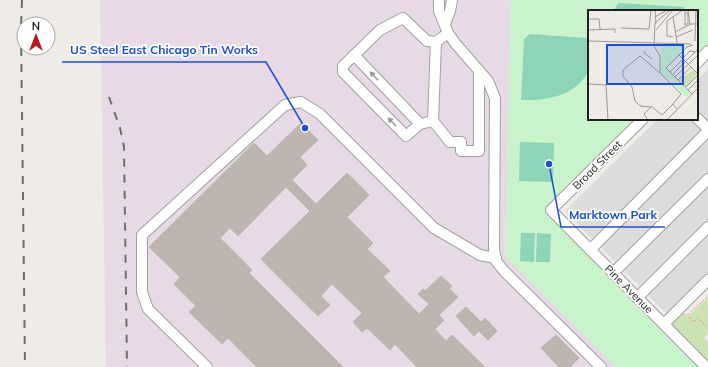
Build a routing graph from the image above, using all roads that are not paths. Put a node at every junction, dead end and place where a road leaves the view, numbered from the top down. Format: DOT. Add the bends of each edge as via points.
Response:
graph roads {
  1 [pos="439,0"];
  2 [pos="452,0"];
  3 [pos="446,28"];
  4 [pos="436,42"];
  5 [pos="708,51"];
  6 [pos="354,55"];
  7 [pos="698,62"];
  8 [pos="479,70"];
  9 [pos="642,120"];
  10 [pos="433,121"];
  11 [pos="420,124"];
  12 [pos="705,125"];
  13 [pos="708,179"];
  14 [pos="551,210"];
  15 [pos="708,227"];
  16 [pos="590,250"];
  17 [pos="496,258"];
  18 [pos="613,273"];
  19 [pos="708,280"];
  20 [pos="637,298"];
  21 [pos="664,324"];
  22 [pos="207,367"];
  23 [pos="601,367"];
  24 [pos="706,367"];
  1 -- 3 [label="street" via="439,11"];
  2 -- 3 [label="street"];
  3 -- 4 [label="street"];
  3 -- 8 [label="street" via="454,43"];
  4 -- 6 [label="street" via="427,41 403,18 380,30"];
  4 -- 10 [label="street"];
  5 -- 7 [label="street"];
  11 -- 6 [label="street, one-way"];
  11 -- 6 [label="street, one-way" via="406,136 343,72 343,66"];
  8 -- 10 [label="street" via="479,151 461,151 461,142 450,142"];
  8 -- 17 [label="street" via="496,98"];
  9 -- 14 [label="street, Broad Street"];
  10 -- 11 [label="street"];
  12 -- 16 [label="street"];
  13 -- 18 [label="street"];
  14 -- 16 [label="street, Pine Avenue"];
  15 -- 20 [label="street"];
  16 -- 18 [label="street, Pine Avenue"];
  17 -- 22 [label="street" via="480,255 434,228 320,114 301,102 285,105 142,236 142,292 148,309"];
  17 -- 23 [label="street" via="504,271"];
  18 -- 20 [label="street, Pine Avenue"];
  19 -- 21 [label="street"];
  20 -- 21 [label="street, Pine Avenue"];
  21 -- 24 [label="street, Pine Avenue"];
}
